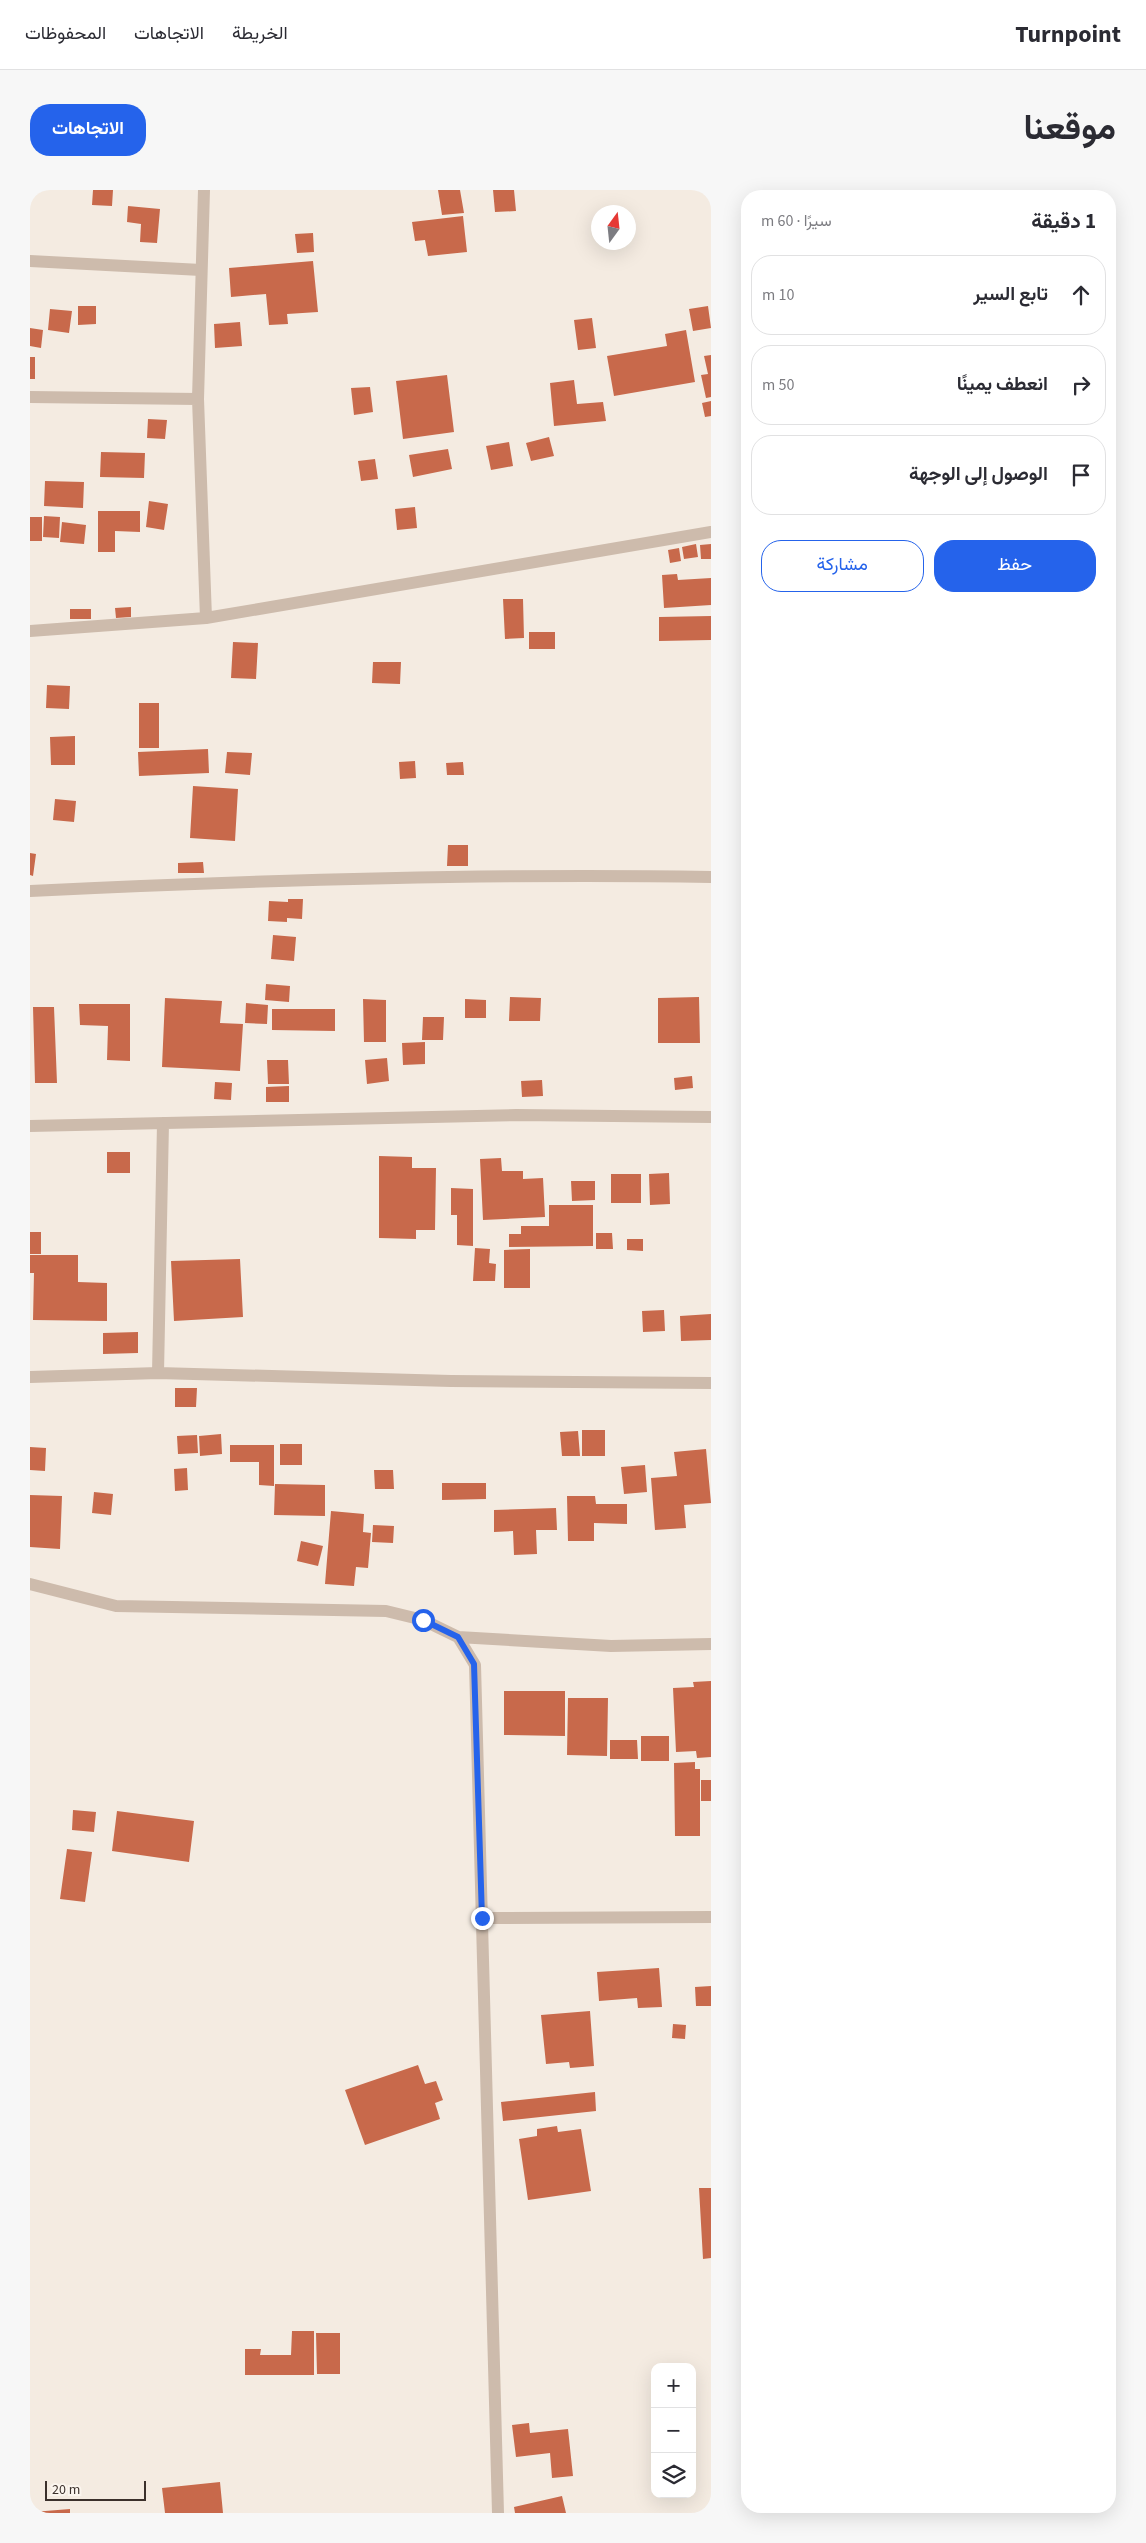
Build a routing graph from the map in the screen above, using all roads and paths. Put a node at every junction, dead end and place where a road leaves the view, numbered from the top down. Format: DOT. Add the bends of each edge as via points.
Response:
graph roads {
  1 [pos="204,190"];
  2 [pos="30,261"];
  3 [pos="201,270"];
  4 [pos="30,397"];
  5 [pos="198,399"];
  6 [pos="711,532"];
  7 [pos="206,618"];
  8 [pos="30,631"];
  9 [pos="711,877"];
  10 [pos="30,891"];
  11 [pos="711,1117"];
  12 [pos="163,1123"];
  13 [pos="30,1126"];
  14 [pos="158,1373"];
  15 [pos="30,1377"];
  16 [pos="711,1382"];
  17 [pos="30,1584"];
  18 [pos="458,1637"];
  19 [pos="711,1644"];
  20 [pos="711,1917"];
  21 [pos="482,1918"];
  22 [pos="498,2513"];
  1 -- 3 [label="street"];
  2 -- 3 [label="street"];
  3 -- 5 [label="street"];
  4 -- 5 [label="street"];
  5 -- 7 [label="street"];
  6 -- 7 [label="street"];
  7 -- 8 [label="street"];
  9 -- 10 [label="street" via="403,878"];
  11 -- 12 [label="street" via="516,1115"];
  12 -- 13 [label="street"];
  12 -- 14 [label="street"];
  14 -- 15 [label="street"];
  14 -- 16 [label="street"];
  17 -- 18 [label="street" via="116,1606 386,1611 423,1620"];
  18 -- 19 [label="street" via="611,1646"];
  18 -- 21 [label="street" via="474,1664"];
  20 -- 21 [label="street"];
  21 -- 22 [label="street"];
}
